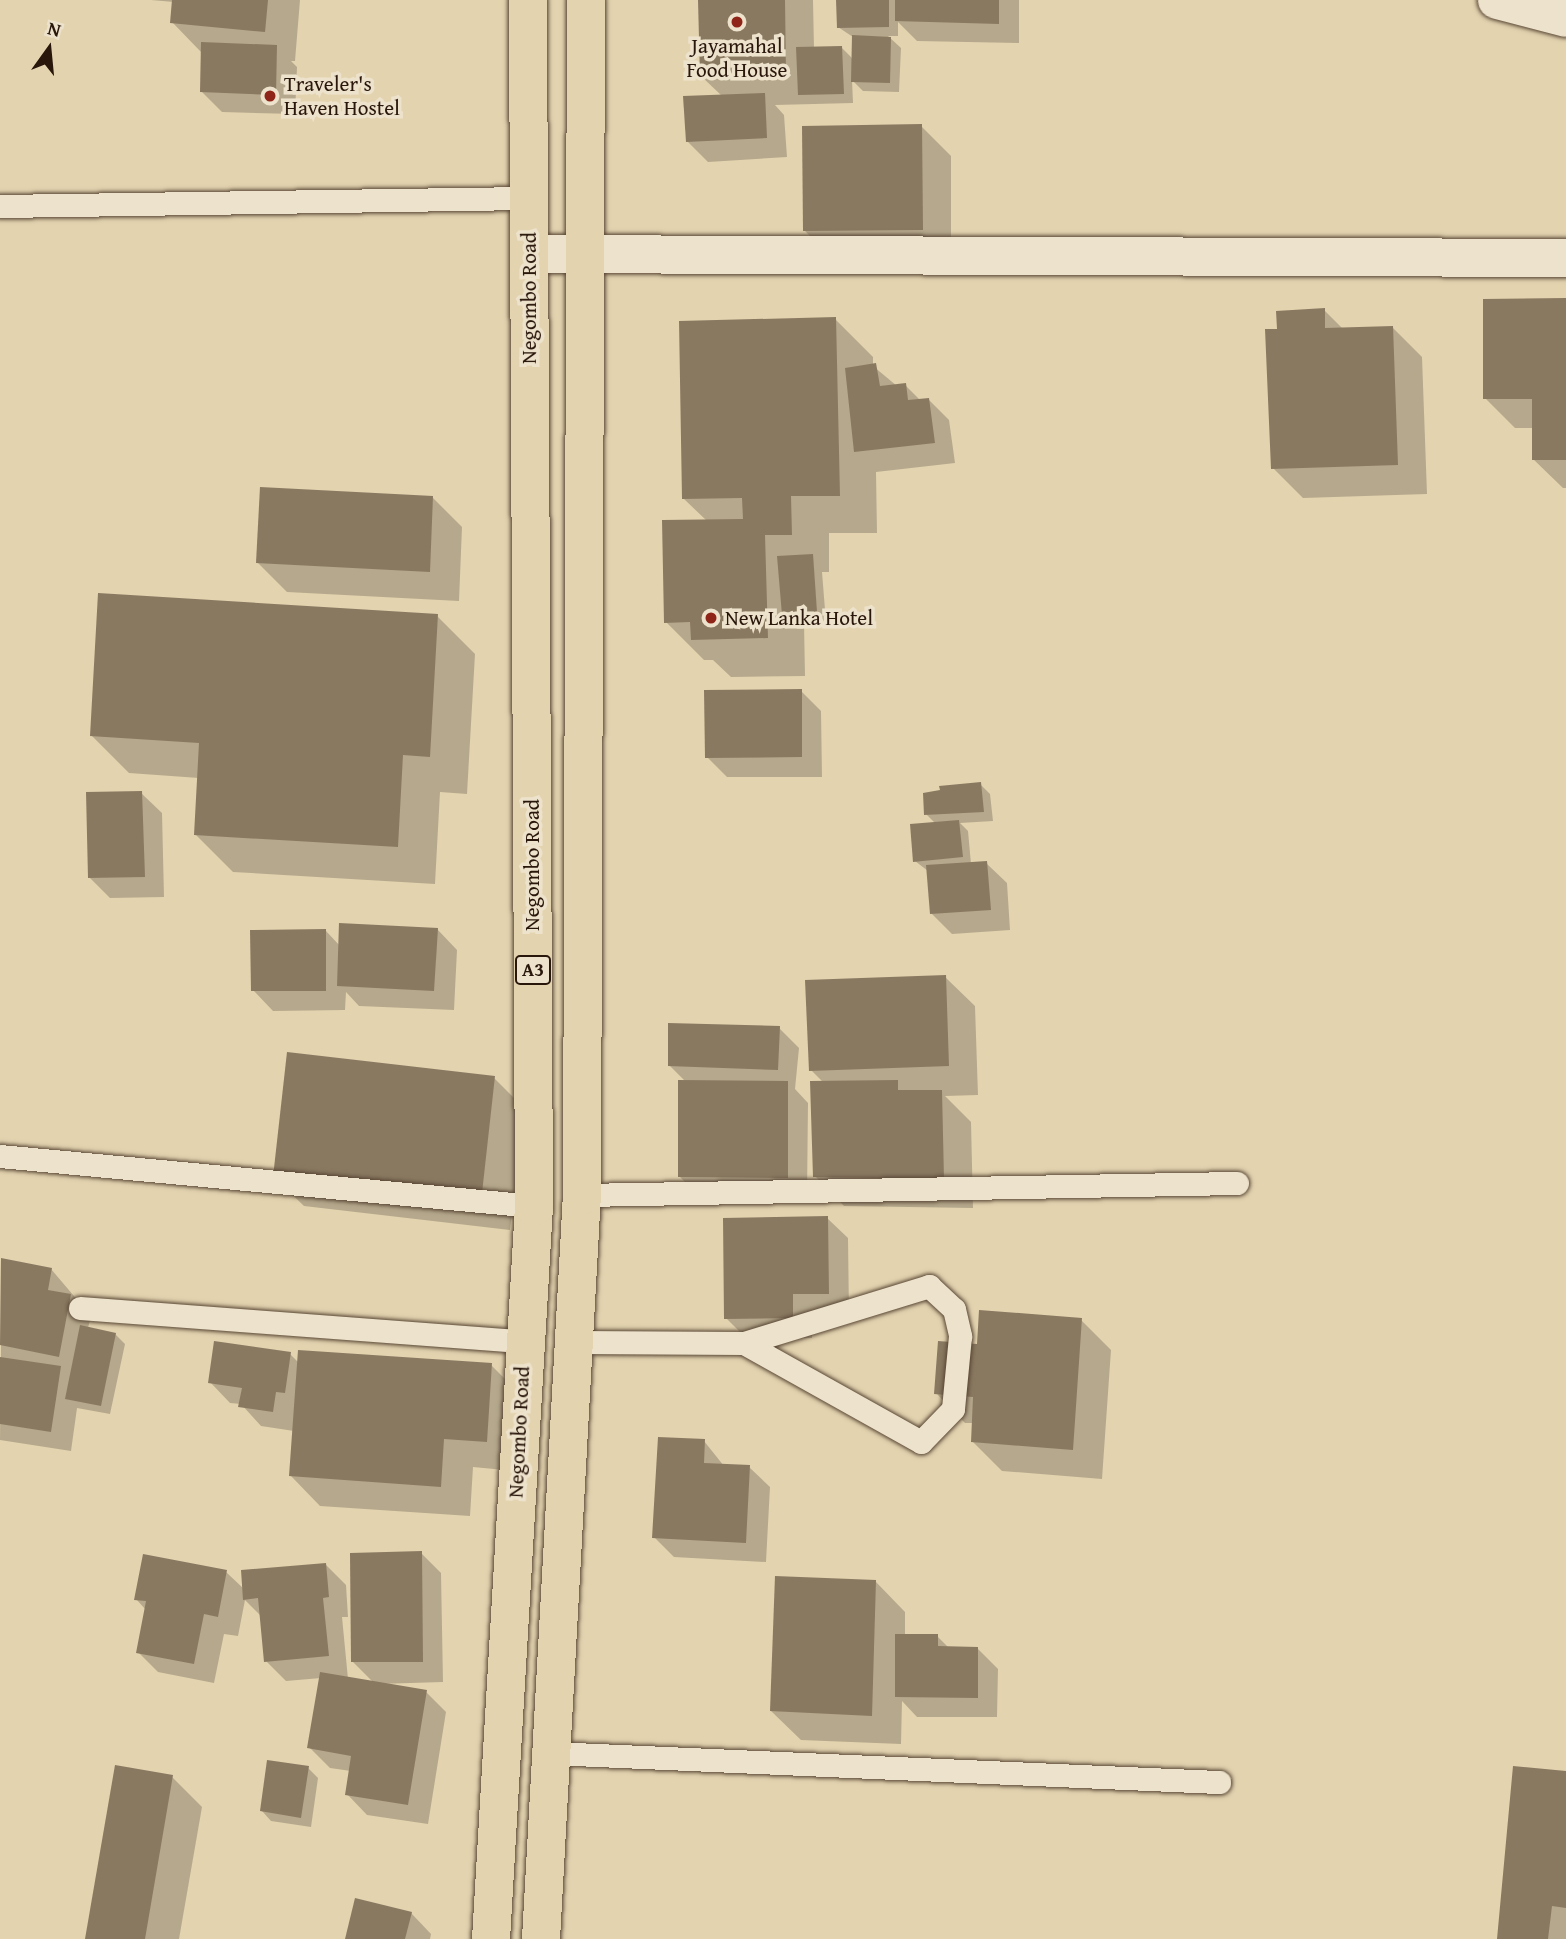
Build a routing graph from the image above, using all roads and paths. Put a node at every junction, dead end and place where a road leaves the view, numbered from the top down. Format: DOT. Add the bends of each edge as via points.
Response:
graph roads {
  1 [pos="528,0"];
  2 [pos="586,0"];
  3 [pos="1497,0"];
  4 [pos="1566,18"];
  5 [pos="529,198"];
  6 [pos="0,206"];
  7 [pos="529,254"];
  8 [pos="584,258"];
  9 [pos="1566,258"];
  10 [pos="0,1156"];
  11 [pos="1237,1183"];
  12 [pos="582,1195"];
  13 [pos="534,1206"];
  14 [pos="80,1308"];
  15 [pos="524,1341"];
  16 [pos="574,1342"];
  17 [pos="744,1343"];
  18 [pos="551,1753"];
  19 [pos="1219,1782"];
  20 [pos="491,1939"];
  21 [pos="541,1939"];
  1 -- 5 [label="highway, Negombo Road / A3"];
  2 -- 8 [label="highway, A3"];
  3 -- 4 [label="street"];
  5 -- 6 [label="lane"];
  5 -- 7 [label="highway, Negombo Road / A3"];
  7 -- 8 [label="street"];
  7 -- 13 [label="highway, Negombo Road / A3"];
  8 -- 9 [label="street"];
  8 -- 12 [label="highway, A3"];
  10 -- 13 [label="lane"];
  11 -- 12 [label="lane"];
  12 -- 16 [label="highway, A3"];
  13 -- 15 [label="highway, Negombo Road / A3"];
  14 -- 15 [label="lane"];
  15 -- 20 [label="highway, Negombo Road / A3"];
  16 -- 17 [label="lane"];
  16 -- 18 [label="highway, A3"];
  17 -- 17 [label="lane" via="929,1286 954,1309 957,1322 953,1409 921,1442"];
  18 -- 19 [label="lane"];
  18 -- 21 [label="highway, A3"];
}
